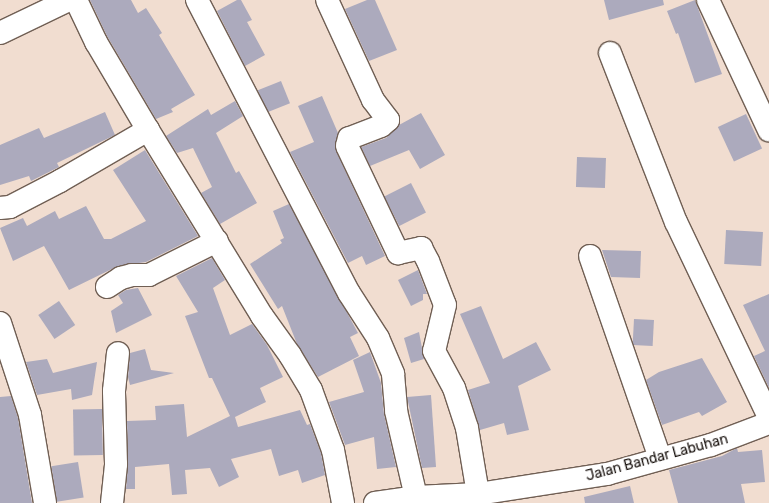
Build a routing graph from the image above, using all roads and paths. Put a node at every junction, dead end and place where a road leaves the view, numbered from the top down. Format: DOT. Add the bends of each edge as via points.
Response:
graph roads {
  1 [pos="69,0"];
  2 [pos="76,0"];
  3 [pos="197,0"];
  4 [pos="327,0"];
  5 [pos="708,0"];
  6 [pos="0,33"];
  7 [pos="610,53"];
  8 [pos="148,130"];
  9 [pos="769,130"];
  10 [pos="0,208"];
  11 [pos="217,241"];
  12 [pos="590,256"];
  13 [pos="107,288"];
  14 [pos="0,323"];
  15 [pos="118,353"];
  16 [pos="766,426"];
  17 [pos="660,458"];
  18 [pos="478,494"];
  19 [pos="426,499"];
  20 [pos="45,503"];
  21 [pos="112,503"];
  22 [pos="343,503"];
  23 [pos="375,503"];
  1 -- 6 [label="street"];
  2 -- 8 [label="street" via="96,42"];
  3 -- 19 [label="street" via="349,292 378,338 393,374 396,411"];
  4 -- 18 [label="street" via="373,100 388,120 381,126 353,135 349,138 347,146 398,253 420,248 428,261 445,305 434,351 454,388 467,428"];
  5 -- 9 [label="street"];
  7 -- 16 [label="street" via="676,222"];
  8 -- 10 [label="street" via="60,182 10,207"];
  8 -- 11 [label="street"];
  11 -- 13 [label="street" via="149,275 121,278"];
  11 -- 22 [label="street" via="311,390 333,450"];
  12 -- 17 [label="street"];
  14 -- 20 [label="street" via="30,415"];
  15 -- 21 [label="street" via="114,391 116,464"];
  16 -- 17 [label="street, Jalan Bandar Labuhan" via="711,445"];
  17 -- 18 [label="street, Jalan Bandar Labuhan" via="607,474"];
  18 -- 19 [label="street, Jalan Bandar Labuhan"];
  19 -- 23 [label="street, Jalan Bandar Labuhan"];
}
